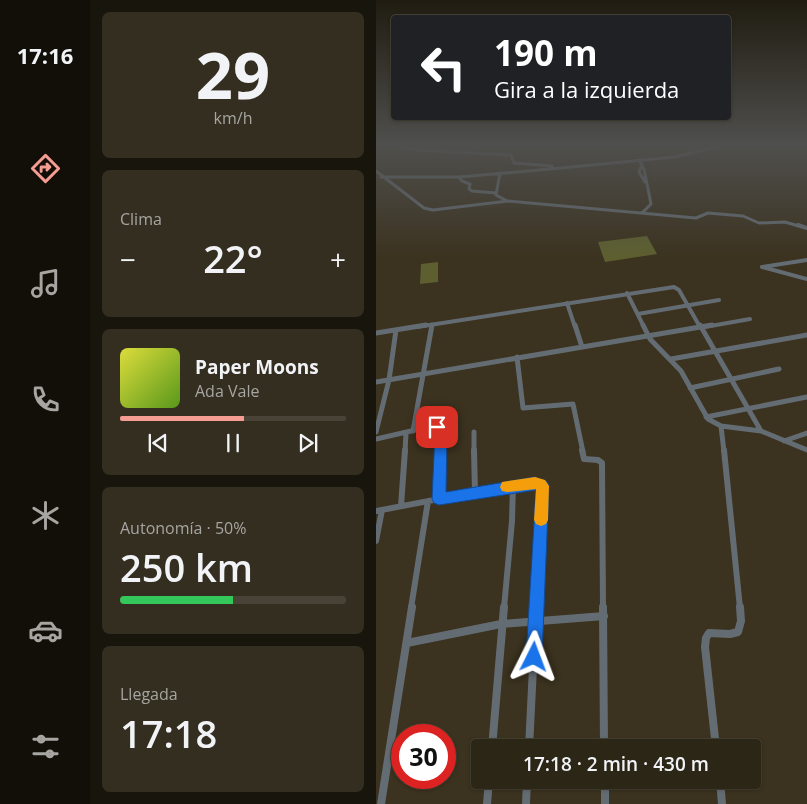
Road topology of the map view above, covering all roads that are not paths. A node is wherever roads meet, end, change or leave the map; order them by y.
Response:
1 (390, 184) edge
2 (469, 184) edge
3 (498, 184) edge
4 (645, 184) edge
5 (496, 193) junction
6 (508, 202) junction
7 (642, 213) junction
8 (807, 228) edge
9 (807, 260) edge
10 (807, 279) edge
11 (627, 293) junction
12 (718, 300) dead end
13 (567, 303) junction
14 (688, 306) junction
15 (638, 314) junction
16 (750, 318) dead end
17 (432, 324) junction
18 (701, 328) junction
19 (396, 330) junction
20 (376, 333) edge
21 (807, 334) edge
22 (649, 336) junction
23 (582, 347) junction
24 (714, 351) junction
25 (517, 358) junction
26 (671, 359) junction
27 (779, 369) dead end
28 (422, 374) junction
29 (730, 379) junction
30 (389, 380) junction
31 (376, 382) edge
32 (690, 388) junction
33 (807, 398) edge
34 (747, 409) junction
35 (706, 417) junction
36 (721, 426) junction
37 (761, 431) junction
38 (376, 432) edge
39 (410, 432) junction
40 (474, 432) dead end
41 (807, 433) edge
42 (376, 439) edge
43 (783, 442) junction
44 (807, 450) edge
45 (512, 486) junction
46 (474, 493) junction
47 (439, 499) junction
48 (428, 501) junction
49 (400, 506) junction
50 (379, 510) edge
51 (376, 541) edge
52 (604, 616) junction
53 (536, 621) junction
54 (501, 624) junction
55 (407, 643) junction
56 (493, 739) edge
57 (529, 739) edge
58 (604, 739) edge
59 (715, 739) edge
60 (489, 789) edge
61 (527, 789) edge
62 (605, 789) edge
63 (721, 789) edge
64 (381, 804) edge
65 (488, 804) edge
66 (526, 804) edge
67 (605, 804) edge
68 (722, 804) edge

1 - 6 street
2 - 5 street
3 - 5 street
4 - 7 street
5 - 6 street
6 - 7 street
7 - 8 street
9 - 10 street
11 - 13 street
11 - 14 street
11 - 15 street
12 - 14 street
13 - 17 street
13 - 23 street
14 - 15 street
14 - 18 street
15 - 22 street
16 - 18 street
17 - 19 street
17 - 28 street
18 - 22 street
18 - 24 street
19 - 20 street
19 - 30 street
21 - 24 street
22 - 23 street
22 - 26 street
23 - 25 street
24 - 26 street
24 - 29 street
25 - 28 street
25 - 52 street
26 - 32 street
27 - 29 street
28 - 30 street
28 - 39 street
29 - 32 street
29 - 34 street
30 - 31 street
30 - 38 street
32 - 35 street
33 - 34 street
34 - 35 street
34 - 37 street
35 - 36 street
36 - 37 street
36 - 59 street
37 - 43 street
39 - 42 street
39 - 47 street
39 - 49 street
40 - 46 street
41 - 43 street
43 - 44 street
45 - 46 street
45 - 53 street
45 - 54 street
46 - 47 street
47 - 48 street
48 - 49 street
48 - 55 street
49 - 50 street
50 - 51 street
52 - 53 street
52 - 58 street
53 - 54 street
53 - 57 street
54 - 55 street
54 - 56 street
55 - 64 street
60 - 65 street
61 - 66 street
62 - 67 street
63 - 68 street

